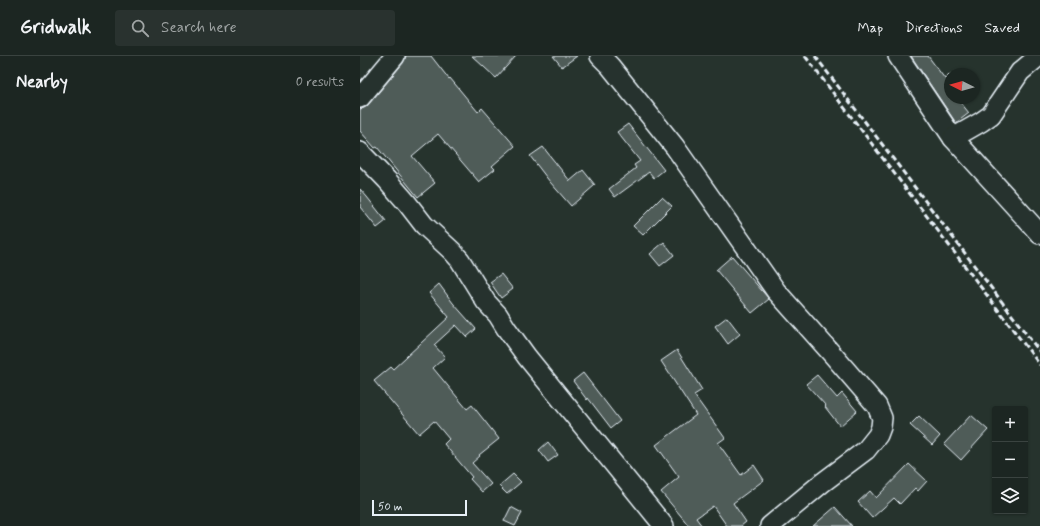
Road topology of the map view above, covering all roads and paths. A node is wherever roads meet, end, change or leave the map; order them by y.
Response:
1 (395, 56) edge
2 (600, 56) edge
3 (898, 56) edge
4 (1039, 56) edge
5 (360, 98) edge
6 (953, 138) junction
7 (360, 152) edge
8 (1040, 234) edge
9 (664, 526) edge
10 (770, 526) edge

1 - 5 street
2 - 10 street
3 - 6 street
4 - 6 street
6 - 8 street
7 - 9 street

